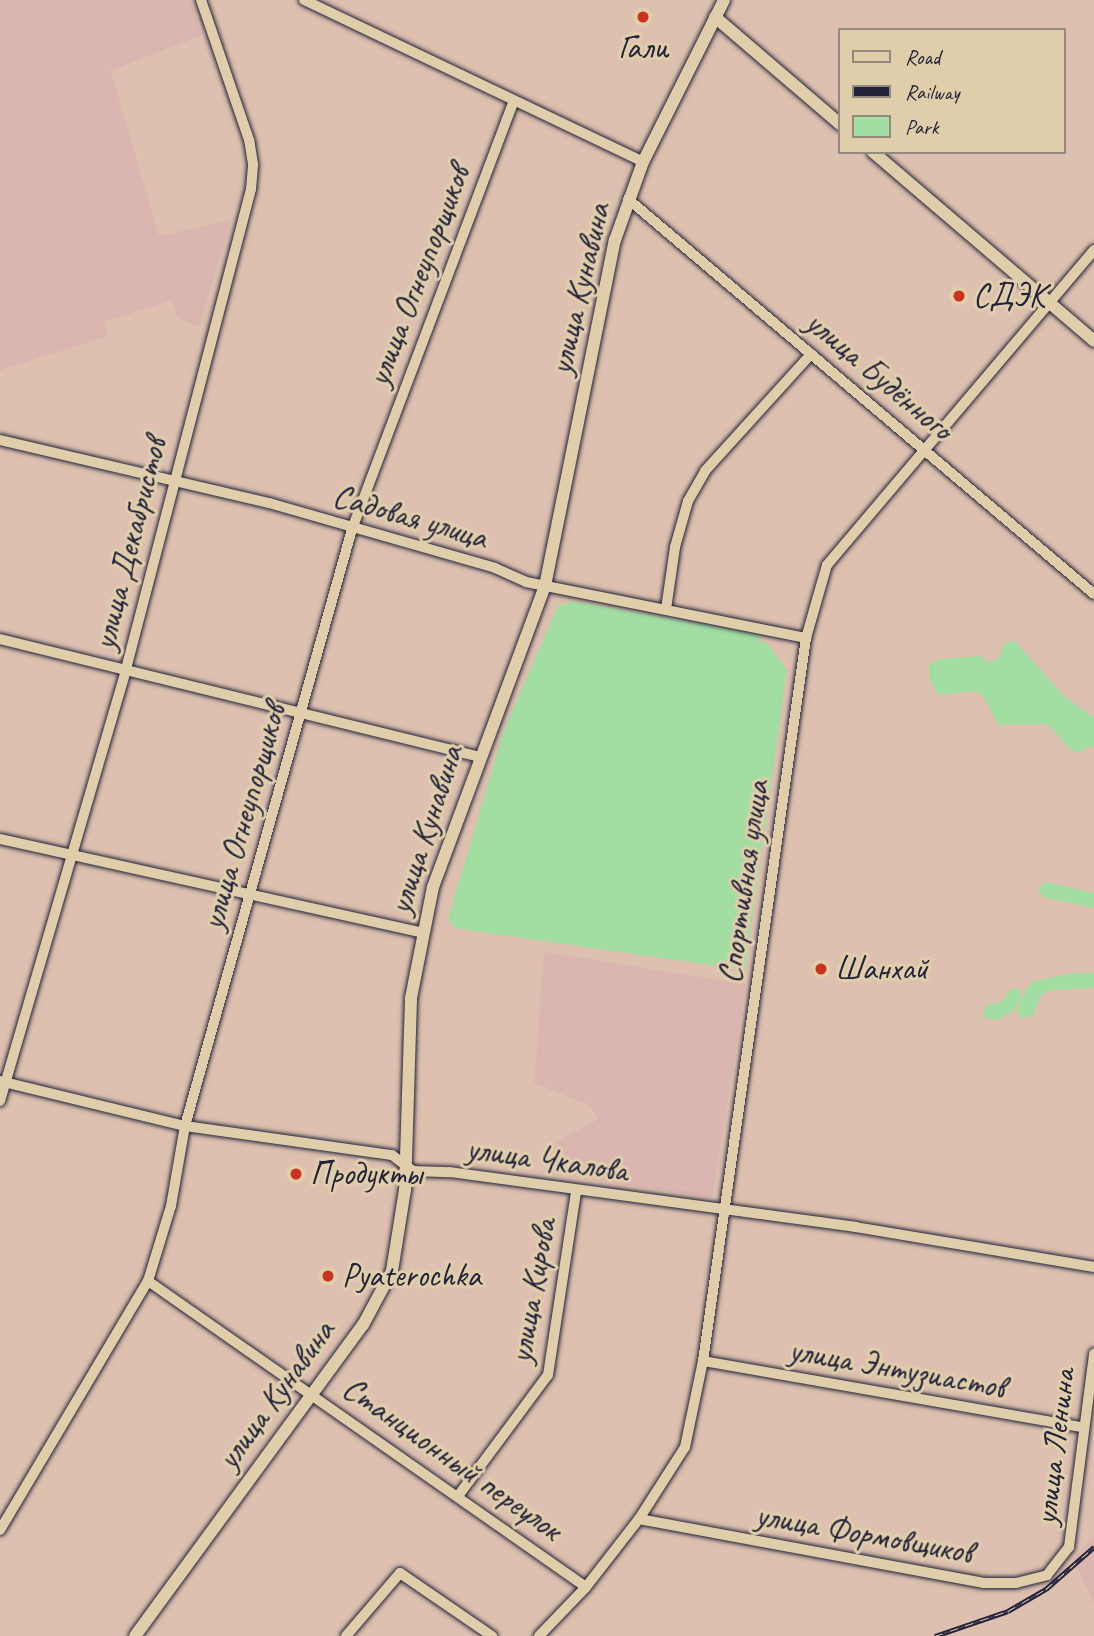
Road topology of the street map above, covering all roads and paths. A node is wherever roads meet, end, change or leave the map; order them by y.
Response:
1 (201, 0) edge
2 (304, 0) edge
3 (724, 0) edge
4 (715, 17) junction
5 (513, 102) junction
6 (838, 122) edge
7 (875, 154) edge
8 (643, 162) junction
9 (628, 200) junction
10 (1094, 250) edge
11 (1050, 303) junction
12 (1094, 341) edge
13 (811, 354) junction
14 (0, 440) edge
15 (924, 448) junction
16 (172, 480) junction
17 (352, 529) junction
18 (545, 586) junction
19 (1094, 594) edge
20 (666, 609) junction
21 (806, 638) junction
22 (0, 639) edge
23 (125, 669) junction
24 (302, 713) junction
25 (479, 757) junction
26 (0, 839) edge
27 (72, 858) junction
28 (247, 897) junction
29 (421, 932) junction
30 (3, 1082) edge
31 (0, 1101) edge
32 (185, 1126) junction
33 (404, 1166) junction
34 (576, 1192) junction
35 (723, 1213) junction
36 (1094, 1267) edge
37 (148, 1281) junction
38 (1094, 1354) edge
39 (703, 1362) junction
40 (313, 1393) junction
41 (1082, 1427) junction
42 (458, 1496) junction
43 (639, 1518) junction
44 (0, 1530) edge
45 (1069, 1548) joint
46 (586, 1587) junction
47 (135, 1636) edge
48 (346, 1636) edge
49 (492, 1636) edge
50 (539, 1636) edge

1 - 16 street, улица Декабристов
2 - 5 street
3 - 4 main road, улица Кунавина
4 - 6 main road
4 - 8 main road, улица Кунавина
5 - 8 street
5 - 17 street, улица Огнеупорщиков
7 - 11 main road
8 - 9 main road, улица Кунавина
9 - 13 street, улица Будённого
9 - 18 main road, улица Кунавина
10 - 11 street, Спортивная улица
11 - 12 main road
11 - 15 street, Спортивная улица
13 - 15 street, улица Будённого
13 - 20 street
14 - 16 street, Садовая улица
15 - 19 street, улица Будённого
15 - 21 street, Спортивная улица
16 - 17 street, Садовая улица
16 - 23 street, улица Декабристов
17 - 18 street, Садовая улица
17 - 24 street, улица Огнеупорщиков
18 - 20 street, Садовая улица
18 - 25 main road, улица Кунавина
20 - 21 street, Садовая улица
21 - 35 street, Спортивная улица
22 - 23 street
23 - 24 street
23 - 27 street, улица Декабристов
24 - 25 street
24 - 28 street, улица Огнеупорщиков
25 - 29 main road, улица Кунавина
26 - 27 street
27 - 28 street
27 - 30 street, улица Декабристов
28 - 29 street
28 - 32 street, улица Огнеупорщиков
29 - 33 main road, улица Кунавина
30 - 31 street, улица Декабристов
30 - 32 street, улица Чкалова
32 - 33 street, улица Чкалова
32 - 37 street, улица Огнеупорщиков
33 - 34 street, улица Чкалова
33 - 40 main road, улица Кунавина
34 - 35 street, улица Чкалова
34 - 42 street, улица Кирова
35 - 36 street, улица Чкалова
35 - 39 street, Спортивная улица
37 - 40 street, Станционный переулок
37 - 44 street, улица Огнеупорщиков
38 - 41 street, улица Ленина
39 - 41 street, улица Энтузиастов
39 - 43 street, Спортивная улица
40 - 42 street, Станционный переулок
40 - 47 main road, улица Кунавина
41 - 45 street, улица Ленина
42 - 46 street, Станционный переулок
43 - 45 street, улица Формовщиков
43 - 46 street, Спортивная улица
46 - 50 street, Спортивная улица
48 - 49 street

